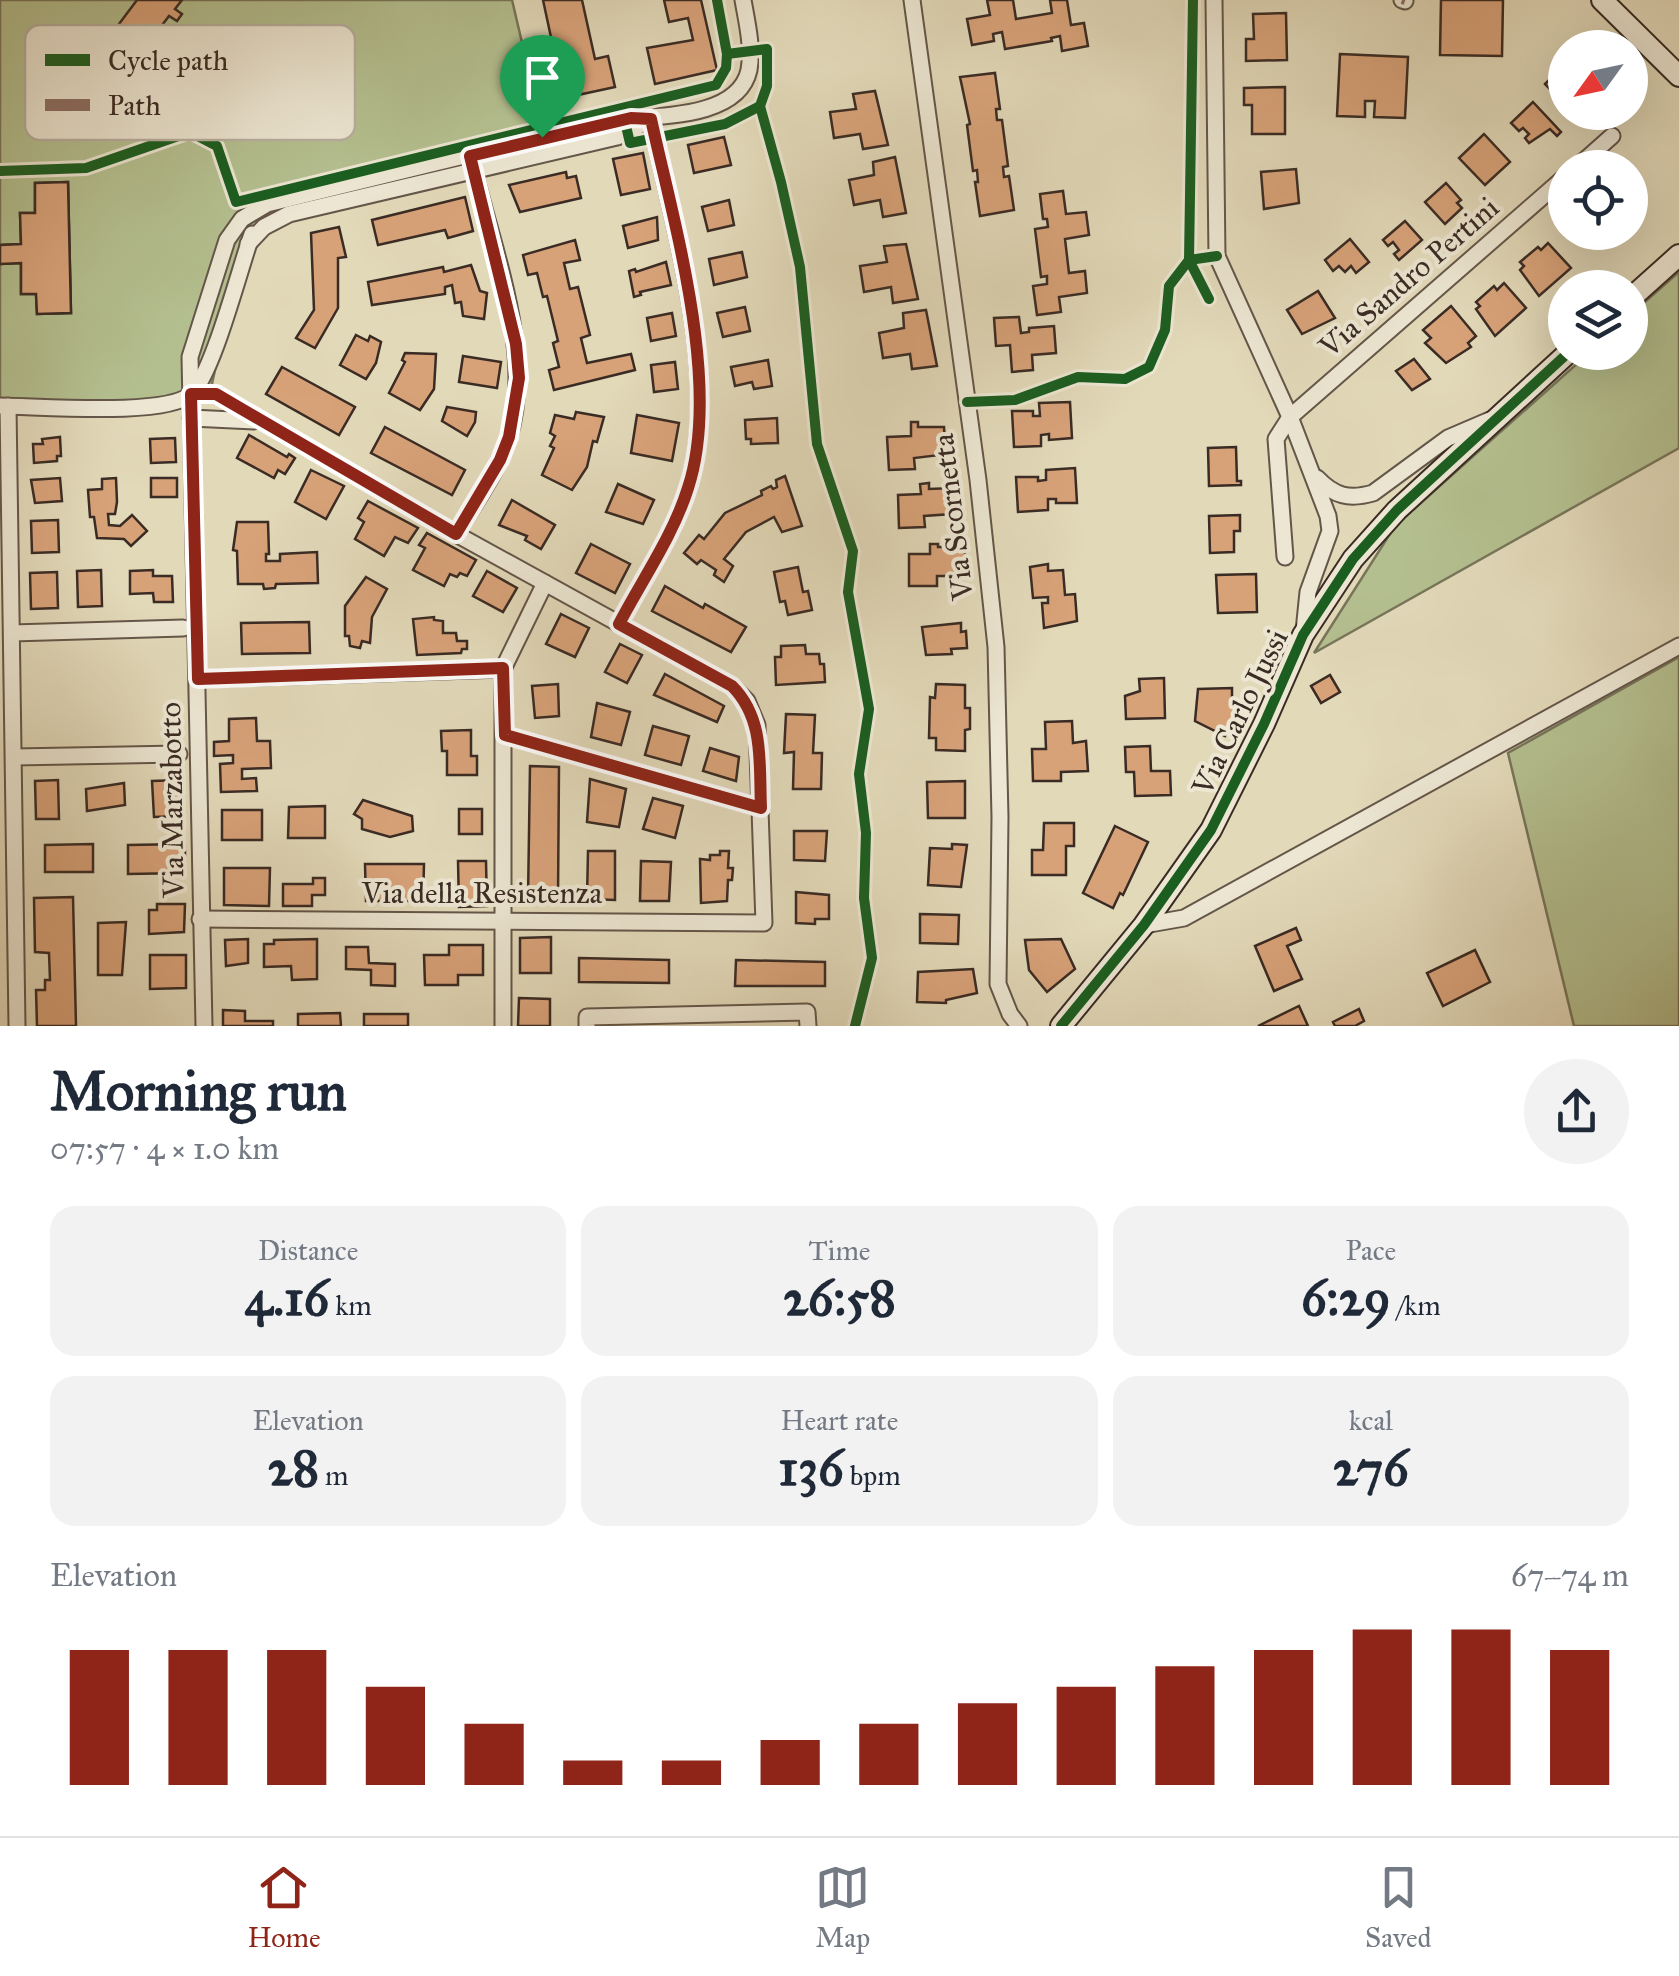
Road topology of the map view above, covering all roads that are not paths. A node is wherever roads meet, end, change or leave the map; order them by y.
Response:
1 (743, 0) edge
2 (912, 0) edge
3 (1214, 0) edge
4 (1602, 0) edge
5 (1652, 53) junction
6 (1679, 67) edge
7 (1679, 76) edge
8 (651, 119) junction
9 (1612, 136) dead end
10 (1596, 150) edge
11 (472, 163) junction
12 (1548, 192) edge
13 (267, 204) junction
14 (248, 244) junction
15 (1679, 255) edge
16 (1648, 283) edge
17 (1549, 370) edge
18 (191, 394) junction
19 (4, 406) edge
20 (191, 418) junction
21 (1290, 418) junction
22 (1494, 418) junction
23 (258, 421) junction
24 (1313, 474) junction
25 (456, 534) junction
26 (1284, 557) dead end
27 (544, 583) junction
28 (619, 624) junction
29 (183, 628) dead end
30 (12, 633) junction
31 (1303, 635) junction
32 (1679, 646) edge
33 (503, 668) junction
34 (198, 679) junction
35 (6, 690) edge
36 (505, 735) junction
37 (179, 754) dead end
38 (14, 757) junction
39 (761, 808) junction
40 (200, 918) junction
41 (504, 920) junction
42 (1144, 925) junction
43 (18, 1026) edge
44 (204, 1026) edge
45 (503, 1026) edge
46 (587, 1026) edge
47 (808, 1026) edge
48 (1019, 1026) edge
49 (1061, 1026) edge

1 - 8 street
2 - 48 street, Via Scornetta
3 - 21 street
4 - 5 street
5 - 6 street
5 - 7 street
8 - 11 street
8 - 28 street
9 - 10 street
11 - 13 street
11 - 14 street
11 - 25 street
12 - 21 street, Via Sandro Pertini
13 - 14 street
13 - 18 street, Via Marzabotto
14 - 18 street
15 - 16 street
17 - 22 street, Via Carlo Jussi
18 - 19 street
18 - 20 street, Via Marzabotto
18 - 23 street
19 - 30 street
20 - 23 street
20 - 34 street, Via Marzabotto
21 - 24 street
21 - 26 street
22 - 24 street
22 - 31 street, Via Carlo Jussi
23 - 25 street
24 - 31 street
25 - 27 street
27 - 28 street
27 - 33 street
28 - 39 street
29 - 30 street
30 - 35 street
31 - 42 street, Via Carlo Jussi
32 - 42 street
33 - 34 street
33 - 36 street
34 - 40 street, Via Marzabotto
35 - 38 street
36 - 39 street
36 - 41 street
37 - 38 street
38 - 43 street
39 - 41 street, Via della Resistenza
40 - 41 street, Via della Resistenza
40 - 44 street, Via Marzabotto
41 - 45 street
42 - 49 street, Via Carlo Jussi
46 - 47 street

